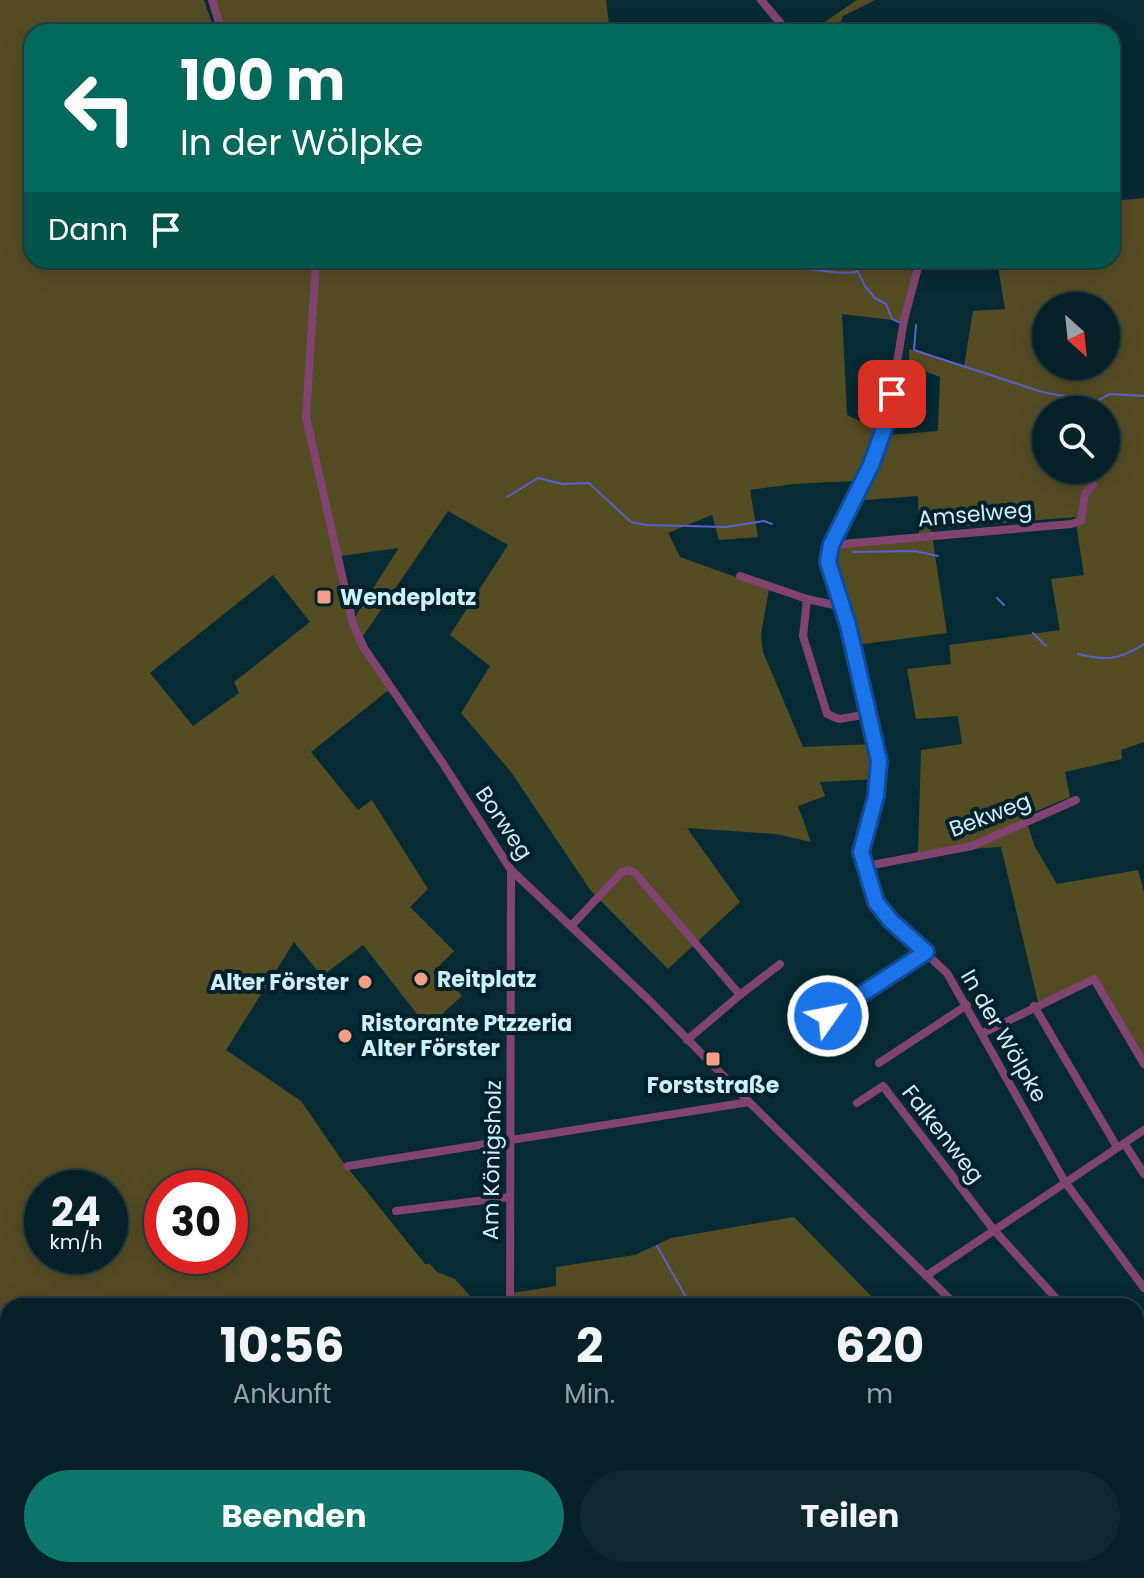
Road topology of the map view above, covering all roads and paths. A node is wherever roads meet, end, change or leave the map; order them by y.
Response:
1 (212, 0) edge
2 (761, 0) edge
3 (220, 24) edge
4 (781, 24) edge
5 (315, 268) edge
6 (918, 268) edge
7 (1093, 485) dead end
8 (831, 545) junction
9 (740, 576) dead end
10 (807, 599) junction
11 (843, 607) junction
12 (869, 714) junction
13 (1076, 800) dead end
14 (867, 866) junction
15 (511, 870) junction
16 (571, 926) junction
17 (926, 952) junction
18 (780, 964) dead end
19 (740, 995) junction
20 (967, 1005) junction
21 (1034, 1006) junction
22 (983, 1033) junction
23 (687, 1040) junction
24 (840, 1043) dead end
25 (879, 1063) dead end
26 (1144, 1064) edge
27 (749, 1102) junction
28 (857, 1103) dead end
29 (1144, 1130) edge
30 (511, 1140) junction
31 (1120, 1145) junction
32 (348, 1166) dead end
33 (1144, 1174) edge
34 (1065, 1182) junction
35 (510, 1197) junction
36 (396, 1211) dead end
37 (993, 1229) junction
38 (926, 1276) junction
39 (1144, 1288) edge
40 (510, 1298) edge
41 (949, 1298) edge
42 (1056, 1298) edge

1 - 3 street
2 - 4 street
5 - 15 street, Borweg
6 - 8 street
7 - 8 street, Amselweg
8 - 11 street, In der Wölpke
9 - 10 street
10 - 11 street
10 - 12 street
11 - 12 street, In der Wölpke
12 - 14 street, In der Wölpke
13 - 14 street, Bekweg
14 - 17 street, In der Wölpke
15 - 16 street, Borweg
15 - 30 street, Am Königsholz
16 - 19 street
16 - 23 street, Borweg
17 - 20 street, In der Wölpke
17 - 24 street
18 - 19 street
19 - 23 street
20 - 22 street, In der Wölpke
20 - 25 street
21 - 22 street
21 - 26 street
21 - 31 street
22 - 34 street, In der Wölpke
23 - 27 street, Borweg
27 - 30 street
27 - 38 street, Borweg
28 - 37 street, Falkenweg
29 - 31 street
30 - 32 street
30 - 35 street, Am Königsholz
31 - 33 street
31 - 34 street
34 - 37 street
34 - 39 street, In der Wölpke
35 - 36 street
35 - 40 street, Am Königsholz
37 - 38 street
37 - 42 street
38 - 41 street, Borweg

